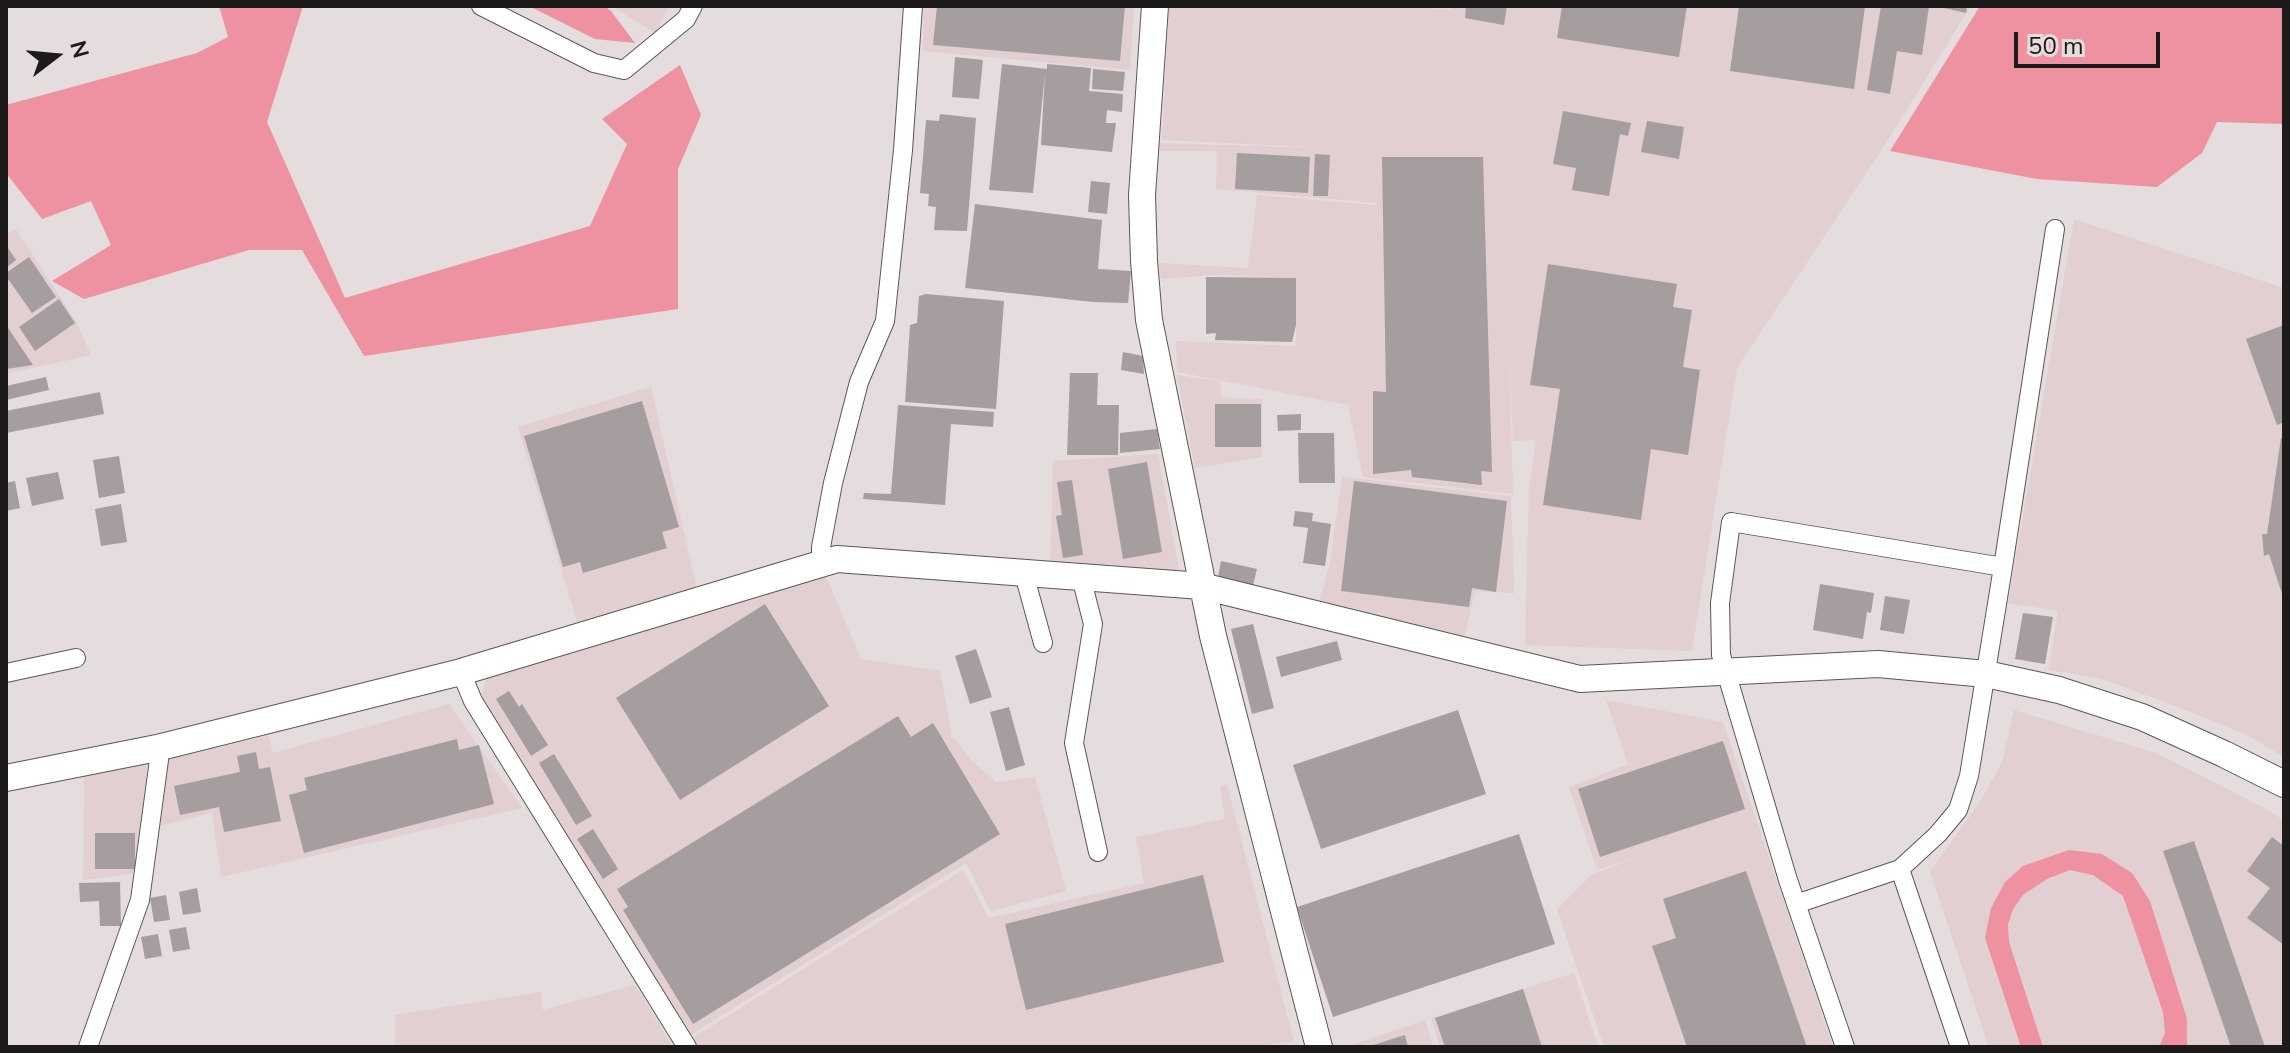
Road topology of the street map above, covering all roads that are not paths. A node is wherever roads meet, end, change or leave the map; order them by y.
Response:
1 (481, 6) edge
2 (693, 6) edge
3 (913, 6) edge
4 (1155, 6) edge
5 (2055, 229) dead end
6 (821, 563) junction
7 (2003, 567) junction
8 (1024, 574) junction
9 (1081, 577) junction
10 (1202, 586) junction
11 (1043, 643) dead end
12 (76, 658) dead end
13 (1726, 671) junction
14 (461, 672) junction
15 (6, 673) edge
16 (1986, 674) junction
17 (157, 748) junction
18 (6, 778) edge
19 (2284, 784) edge
20 (1098, 852) dead end
21 (1900, 869) junction
22 (1796, 904) junction
23 (88, 1047) edge
24 (687, 1047) edge
25 (1319, 1047) edge
26 (1845, 1047) edge
27 (1960, 1047) edge

1 - 2 street
3 - 6 street
4 - 10 street
5 - 7 street
6 - 8 street
6 - 14 street
7 - 13 street
7 - 16 street
8 - 9 street
8 - 11 street
9 - 10 street
9 - 20 street
10 - 13 street
10 - 25 street
12 - 15 street
13 - 16 street
13 - 22 street
14 - 17 street
14 - 24 street
16 - 19 street
16 - 21 street
17 - 18 street
17 - 23 street
21 - 22 street
21 - 27 street
22 - 26 street

